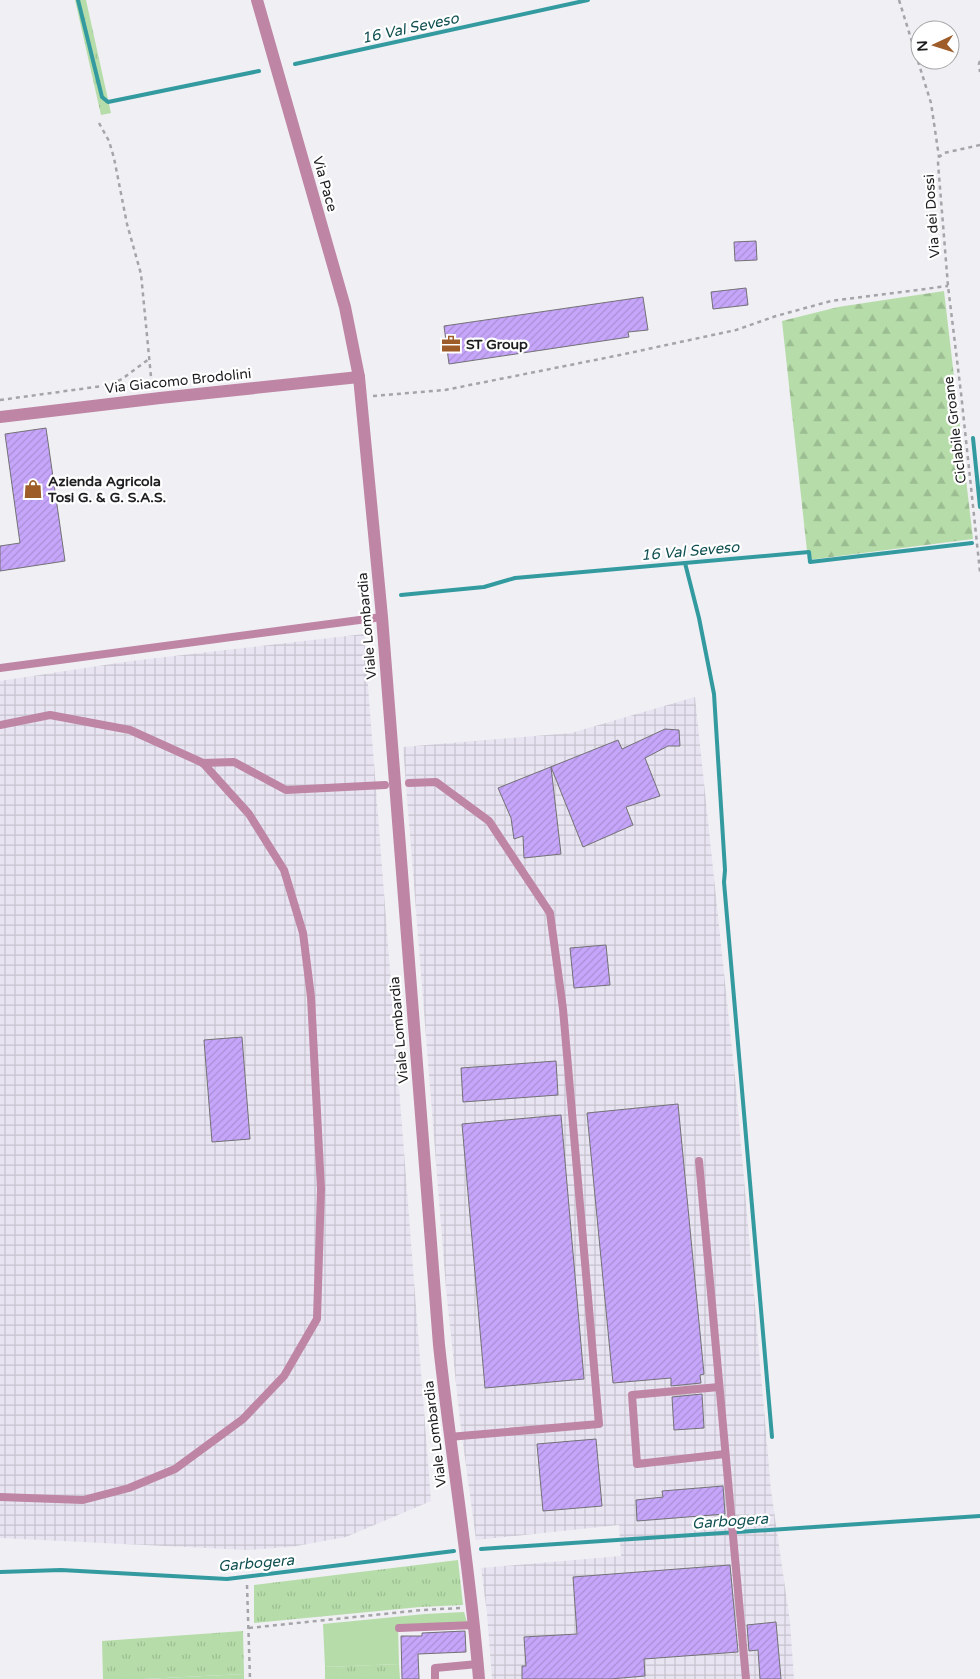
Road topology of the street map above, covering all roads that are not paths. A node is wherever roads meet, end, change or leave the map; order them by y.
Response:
1 (257, 0) edge
2 (360, 377) junction
3 (0, 417) edge
4 (382, 617) junction
5 (0, 668) edge
6 (0, 724) edge
7 (203, 763) junction
8 (409, 783) dead end
9 (385, 785) dead end
10 (699, 1161) dead end
11 (719, 1387) junction
12 (449, 1437) junction
13 (725, 1454) junction
14 (0, 1498) edge
15 (475, 1625) junction
16 (399, 1628) dead end
17 (478, 1664) junction
18 (435, 1679) edge
19 (479, 1679) edge
20 (746, 1679) edge

1 - 2 street, Via Pace
2 - 3 street, Via Giacomo Brodolini
2 - 4 street, Viale Lombardia
4 - 5 lane
4 - 12 street, Viale Lombardia
6 - 7 lane
7 - 9 lane
7 - 14 lane
8 - 12 lane
10 - 11 lane
11 - 13 lane
11 - 13 lane
12 - 15 street, Viale Lombardia
13 - 20 lane
15 - 16 lane
15 - 17 street, Viale Lombardia
17 - 18 lane
17 - 19 street, Viale Lombardia

